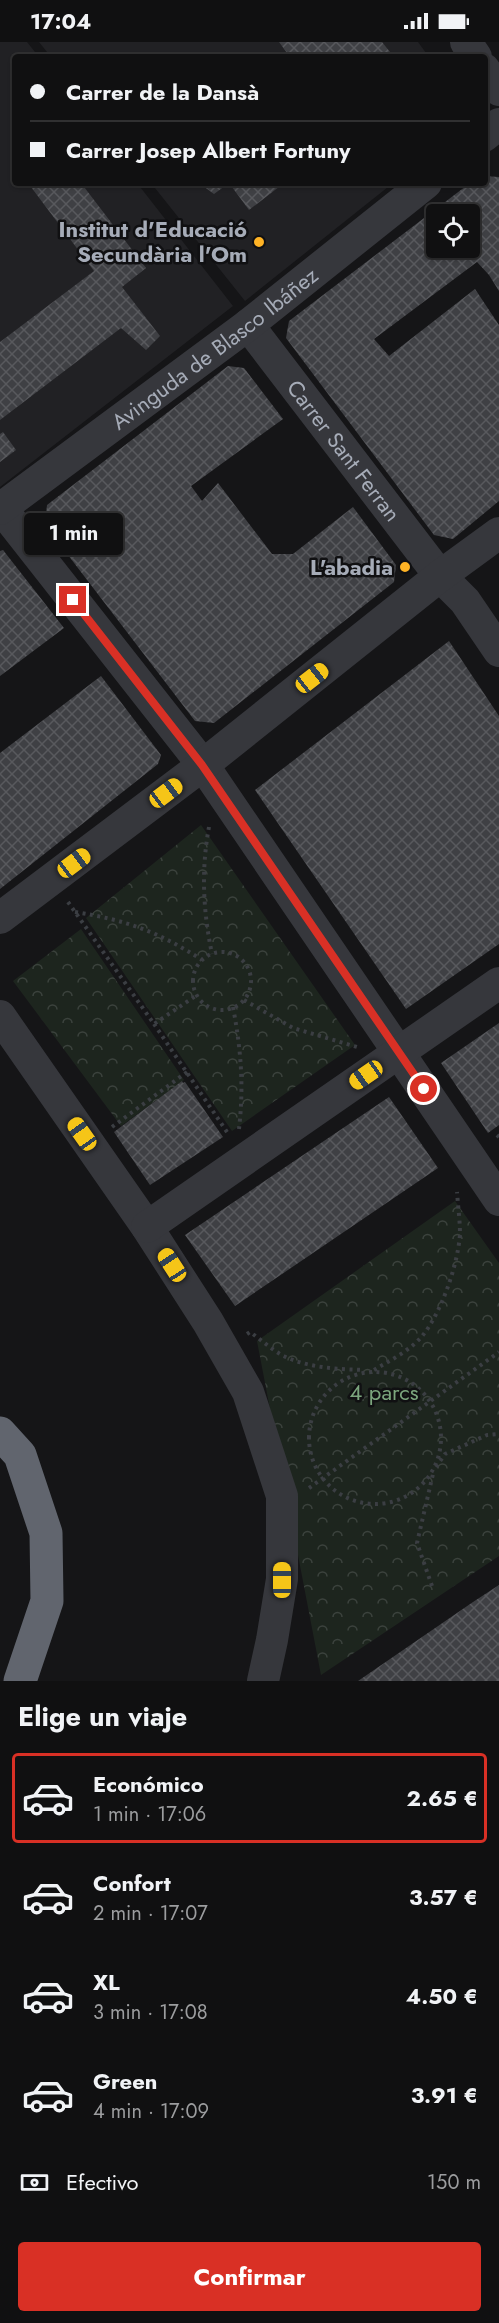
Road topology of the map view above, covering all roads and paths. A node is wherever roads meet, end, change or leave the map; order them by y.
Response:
1 (488, 75) edge
2 (499, 90) edge
3 (422, 186) edge
4 (248, 325) junction
5 (1, 508) edge
6 (499, 532) edge
7 (440, 576) junction
8 (499, 651) edge
9 (202, 765) junction
10 (210, 823) dead end
11 (66, 900) dead end
12 (75, 912) junction
13 (0, 918) edge
14 (212, 954) junction
15 (202, 960) junction
16 (499, 983) edge
17 (197, 995) junction
18 (244, 1000) junction
19 (233, 1007) junction
20 (0, 1016) edge
21 (154, 1024) junction
22 (361, 1048) dead end
23 (398, 1053) junction
24 (187, 1072) junction
25 (110, 1129) dead end
26 (238, 1135) dead end
27 (232, 1140) dead end
28 (457, 1192) dead end
29 (499, 1200) edge
30 (147, 1227) junction
31 (244, 1335) dead end
32 (499, 1352) edge
33 (374, 1371) junction
34 (431, 1402) junction
35 (0, 1433) edge
36 (499, 1434) edge
37 (433, 1471) junction
38 (322, 1479) junction
39 (306, 1489) dead end
40 (432, 1586) dead end
41 (20, 1681) edge
42 (263, 1681) edge

1 - 2 street
3 - 4 street, Avinguda de Blasco Ibáñez
4 - 5 street, Avinguda de Blasco Ibáñez
4 - 7 street, Carrer Sant Ferran
5 - 9 street
6 - 7 street
7 - 8 street, Carrer Sant Ferran
7 - 9 street
9 - 13 street
9 - 23 street
10 - 14 path
11 - 12 path
12 - 15 path
12 - 21 path
14 - 15 path
14 - 18 path
15 - 17 path
16 - 23 street
17 - 19 path
17 - 21 path
18 - 19 path
18 - 22 path
19 - 26 path
20 - 30 street
21 - 24 path
23 - 29 street
23 - 30 street
24 - 25 path
24 - 27 path
28 - 33 path
30 - 42 street
31 - 33 path
32 - 34 path
33 - 34 path
33 - 38 path
34 - 37 path
34 - 38 path
35 - 41 highway
36 - 37 path
37 - 38 path
37 - 40 path
38 - 39 path

